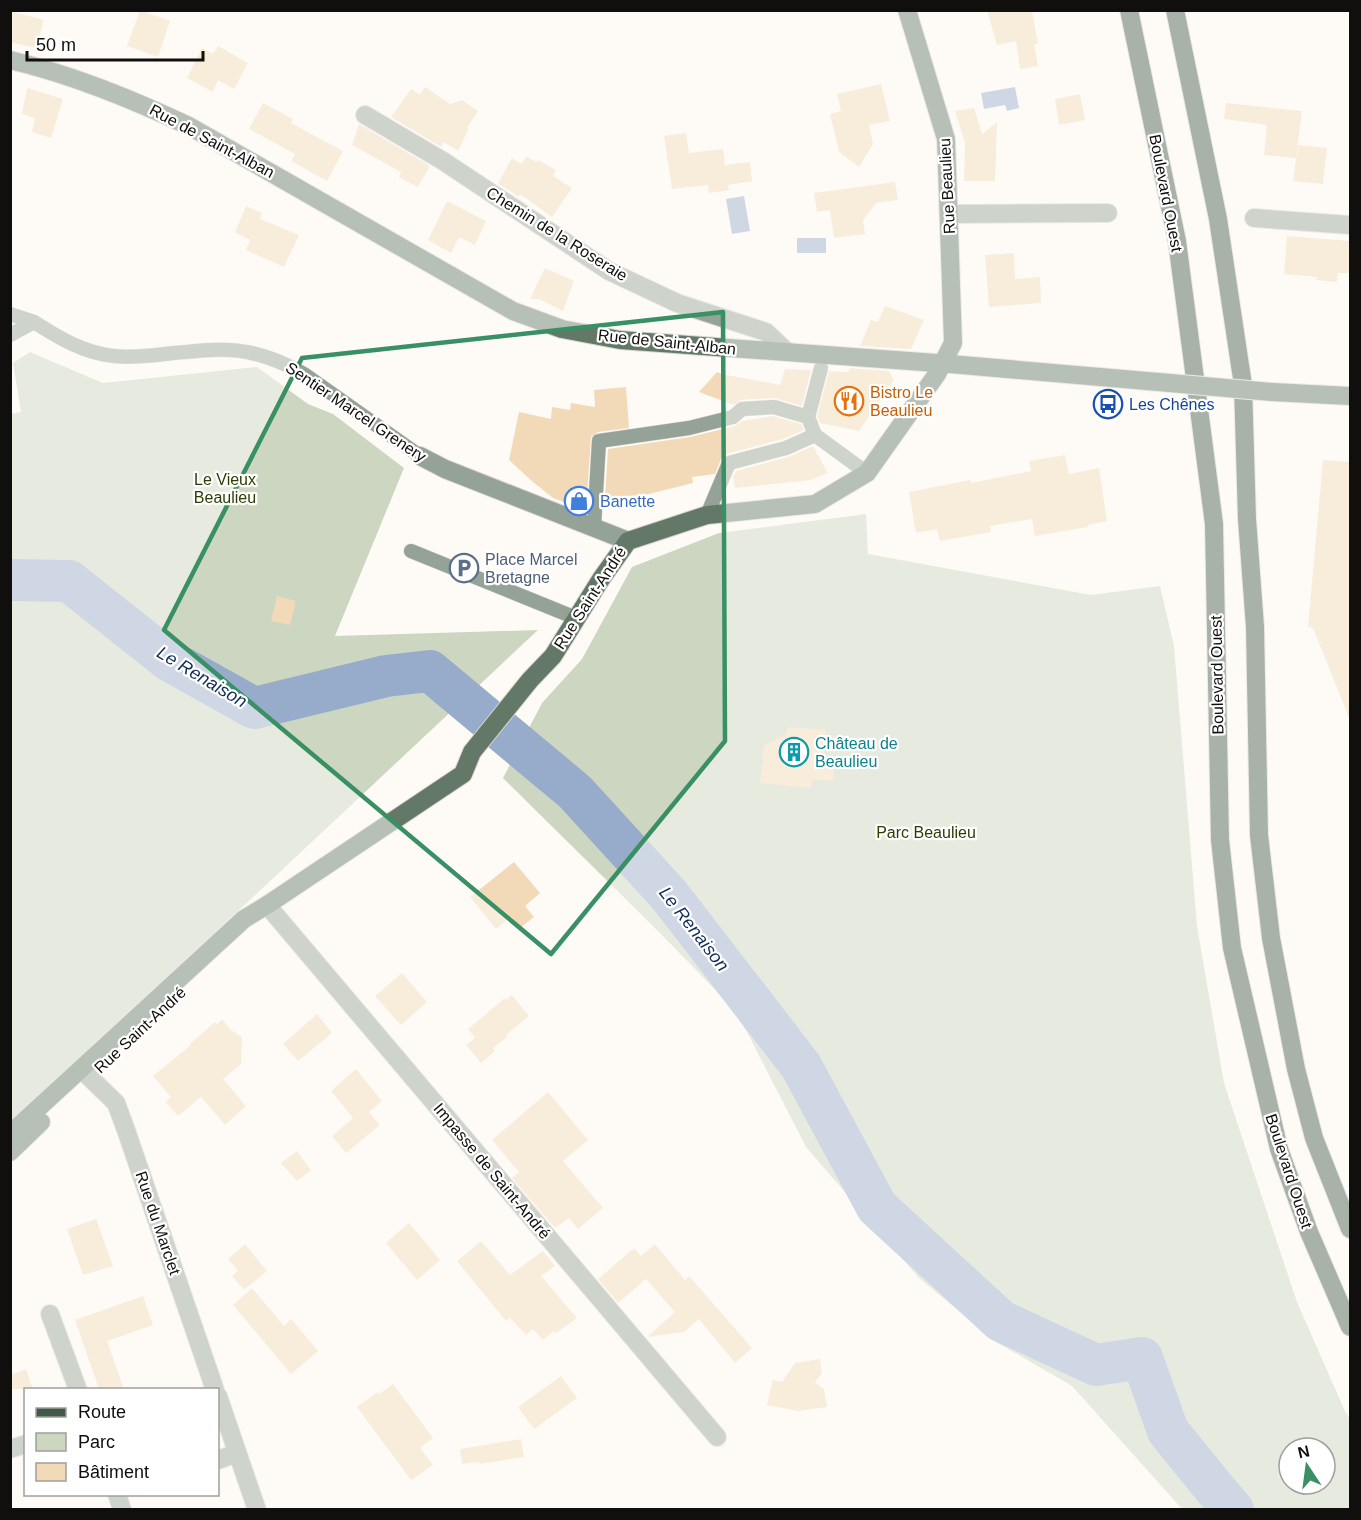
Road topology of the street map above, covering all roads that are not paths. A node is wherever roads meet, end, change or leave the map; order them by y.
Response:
1 (907, 10) edge
2 (1129, 10) edge
3 (1175, 10) edge
4 (10, 60) edge
5 (365, 116) dead end
6 (1108, 213) dead end
7 (949, 214) junction
8 (1254, 218) dead end
9 (1350, 225) edge
10 (10, 314) edge
11 (34, 322) junction
12 (10, 335) edge
13 (787, 352) junction
14 (941, 364) junction
15 (821, 368) dead end
16 (1350, 396) edge
17 (808, 417) junction
18 (815, 435) junction
19 (420, 456) joint
20 (867, 473) junction
21 (707, 515) junction
22 (594, 527) junction
23 (628, 541) junction
24 (411, 551) dead end
25 (576, 618) junction
26 (267, 905) junction
27 (85, 1074) junction
28 (10, 1134) edge
29 (10, 1152) edge
30 (1350, 1229) edge
31 (50, 1314) dead end
32 (1350, 1327) edge
33 (78, 1388) edge
34 (215, 1388) edge
35 (219, 1399) edge
36 (717, 1437) dead end
37 (237, 1453) junction
38 (219, 1460) edge
39 (257, 1509) edge

1 - 7 street, Rue Beaulieu
2 - 32 main road, Boulevard Ouest
3 - 30 main road, Boulevard Ouest
4 - 13 street, Rue de Saint-Alban
5 - 13 street, Chemin de la Roseraie
6 - 7 street
7 - 14 street, Rue Beaulieu
8 - 9 street
10 - 11 lane, Sentier Marcel Grenery
11 - 12 lane
11 - 19 lane, Sentier Marcel Grenery
13 - 14 street, Rue de Saint-Alban
14 - 16 street, Rue de Saint-Alban, bridge
14 - 20 street, Rue Saint-André
15 - 17 lane
17 - 18 lane
17 - 22 lane
18 - 20 lane
18 - 21 lane
19 - 22 street, Sentier Marcel Grenery
20 - 21 street, Rue Saint-André
21 - 23 street, Rue Saint-André
22 - 23 street, Sentier Marcel Grenery
23 - 25 street, Rue Saint-André
24 - 25 lane
25 - 26 street, Rue Saint-André
26 - 27 street, Rue Saint-André
26 - 36 street, Impasse de Saint-André
27 - 28 street, Rue Saint-André
27 - 29 street, Rue Saint-André
27 - 34 street, Rue du Marclet
31 - 33 street
35 - 37 street
37 - 38 street
37 - 39 street

